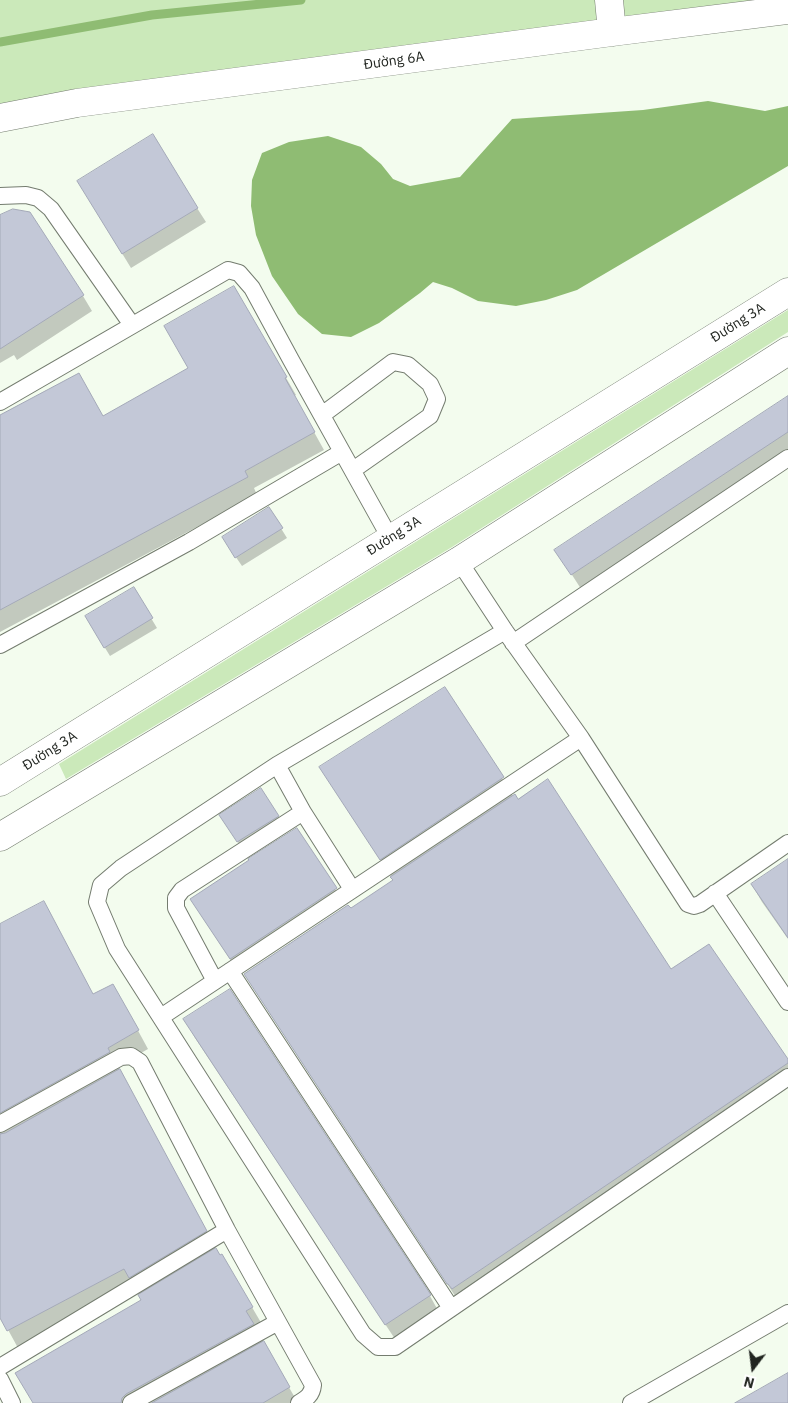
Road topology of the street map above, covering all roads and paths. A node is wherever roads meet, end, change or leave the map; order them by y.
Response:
1 (609, 2) edge
2 (788, 10) edge
3 (612, 32) junction
4 (0, 118) edge
5 (0, 196) edge
6 (788, 292) edge
7 (132, 325) junction
8 (788, 351) edge
9 (0, 402) edge
10 (322, 416) junction
11 (342, 452) junction
12 (788, 458) edge
13 (353, 470) junction
14 (390, 538) junction
15 (459, 561) junction
16 (509, 637) junction
17 (0, 645) edge
18 (581, 738) junction
19 (277, 765) junction
20 (0, 782) edge
21 (303, 812) junction
22 (0, 837) edge
23 (788, 843) edge
24 (352, 889) junction
25 (715, 893) junction
26 (230, 971) junction
27 (215, 980) junction
28 (788, 1000) edge
29 (161, 1017) junction
30 (788, 1077) edge
31 (0, 1124) edge
32 (227, 1230) junction
33 (451, 1308) junction
34 (788, 1313) edge
35 (278, 1322) junction
36 (0, 1367) edge
37 (0, 1380) edge
38 (12, 1403) edge
39 (131, 1403) edge
40 (299, 1403) edge
41 (631, 1403) edge

1 - 3 street
2 - 3 street, Đường 6A
3 - 4 street, Đường 6A
5 - 7 lane
6 - 14 street, Đường 3A
7 - 9 lane
7 - 10 lane
8 - 15 street
10 - 11 lane
10 - 13 lane
11 - 13 lane
11 - 17 lane
12 - 16 lane
13 - 14 lane
14 - 20 street, Đường 3A
15 - 16 lane
15 - 22 street
16 - 18 lane
16 - 19 lane
18 - 24 lane
18 - 25 lane
19 - 21 lane
19 - 29 lane
21 - 24 lane
21 - 27 lane
23 - 25 lane
24 - 26 lane
25 - 28 lane
26 - 27 lane
26 - 33 lane
27 - 29 lane
29 - 33 lane
30 - 33 lane
31 - 32 lane
32 - 35 lane
32 - 36 lane
34 - 41 lane
35 - 39 lane
35 - 40 lane
37 - 38 lane

